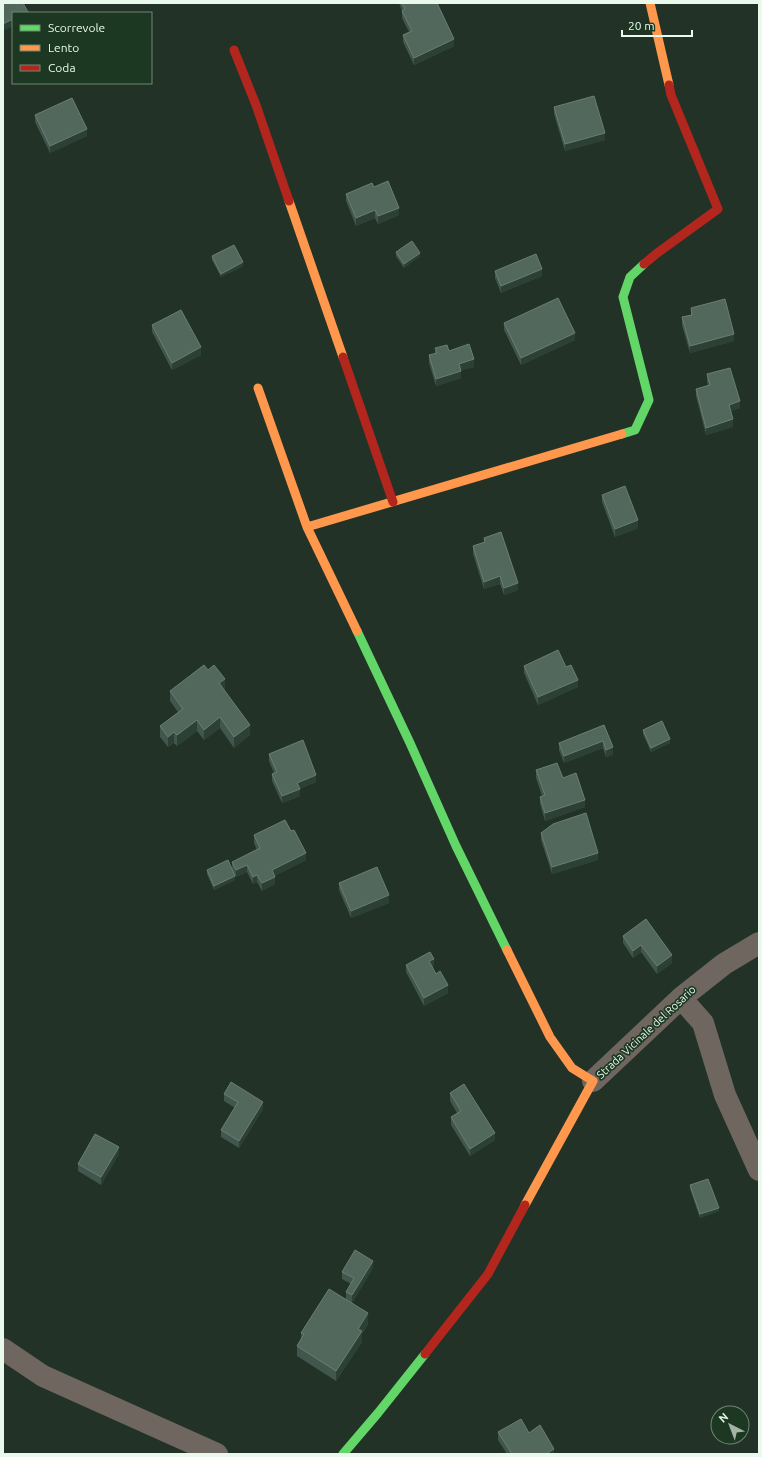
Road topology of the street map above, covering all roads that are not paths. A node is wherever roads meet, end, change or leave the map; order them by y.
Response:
1 (650, 3) edge
2 (234, 50) dead end
3 (258, 388) dead end
4 (393, 502) junction
5 (307, 527) junction
6 (759, 943) edge
7 (681, 998) junction
8 (593, 1081) junction
9 (759, 1170) edge
10 (3, 1349) edge
11 (217, 1454) edge
12 (343, 1454) edge

1 - 4 street
2 - 4 street
3 - 5 street
4 - 5 street
5 - 8 street
6 - 7 street, Strada Vicinale del Rosario
7 - 8 street, Strada Vicinale del Rosario
7 - 9 street
8 - 12 street
10 - 11 street

